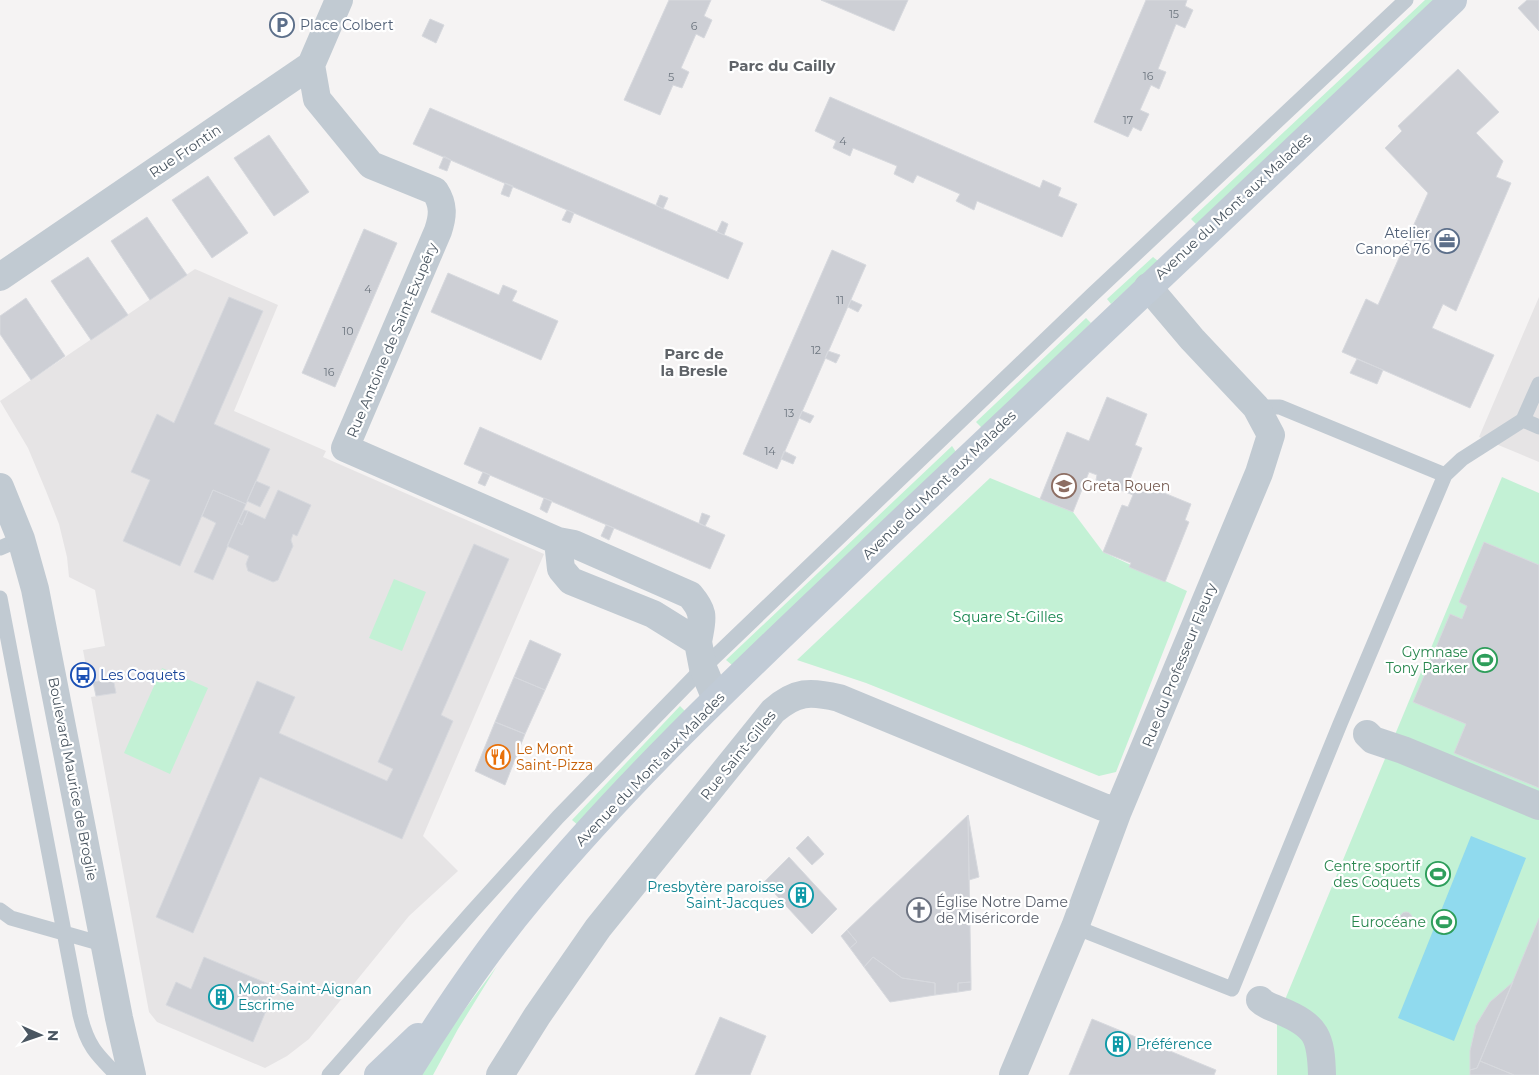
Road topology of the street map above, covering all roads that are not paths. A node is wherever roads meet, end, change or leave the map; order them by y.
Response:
1 (339, 0) edge
2 (1406, 0) edge
3 (1453, 0) edge
4 (311, 64) junction
5 (0, 277) edge
6 (1148, 286) junction
7 (1539, 384) edge
8 (1256, 407) junction
9 (1523, 420) junction
10 (1539, 427) edge
11 (1445, 475) junction
12 (0, 487) edge
13 (10, 543) edge
14 (0, 598) edge
15 (701, 655) junction
16 (716, 699) junction
17 (1367, 734) dead end
18 (1539, 806) edge
19 (1118, 812) junction
20 (0, 910) edge
21 (1075, 927) junction
22 (64, 934) junction
23 (106, 946) junction
24 (455, 998) junction
25 (1260, 1000) dead end
26 (117, 1075) edge
27 (132, 1075) edge
28 (329, 1075) edge
29 (378, 1075) edge
30 (406, 1075) edge
31 (500, 1075) edge
32 (1013, 1075) edge
33 (1322, 1075) edge

1 - 4 street
2 - 15 lane
3 - 6 street, Avenue du Mont aux Malades
4 - 5 street, Rue Frontin
4 - 15 street, Rue Antoine de Saint-Exupéry
6 - 8 street, Rue du Professeur Fleury
6 - 16 street, Avenue du Mont aux Malades
7 - 9 lane
8 - 11 lane
8 - 19 street, Rue du Professeur Fleury
9 - 10 lane
9 - 11 lane
11 - 21 lane
12 - 13 street, Boulevard Maurice de Broglie
13 - 23 street, Boulevard Maurice de Broglie
14 - 22 lane
15 - 16 street
15 - 28 lane
16 - 24 street, Avenue du Mont aux Malades
17 - 18 street
19 - 21 street, Rue du Professeur Fleury
19 - 31 street, Rue Saint-Gilles
20 - 22 lane
21 - 32 street, Rue du Professeur Fleury
22 - 23 lane
22 - 26 lane
23 - 27 street, Boulevard Maurice de Broglie
24 - 29 street, Avenue du Mont aux Malades
24 - 30 street, Avenue du Mont aux Malades
25 - 33 street

